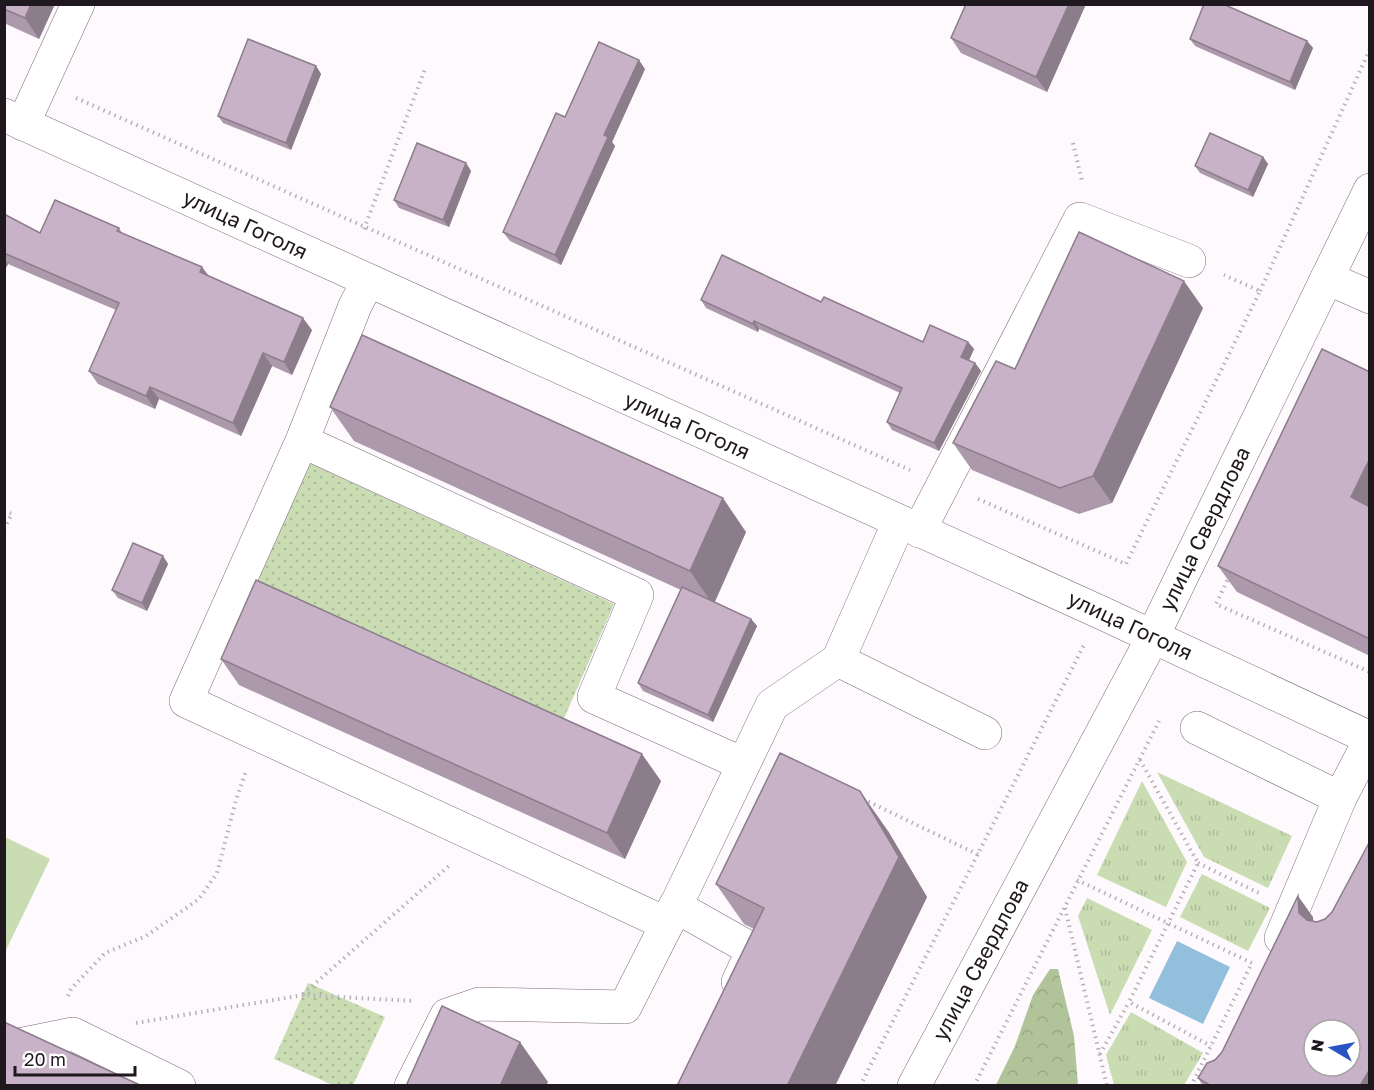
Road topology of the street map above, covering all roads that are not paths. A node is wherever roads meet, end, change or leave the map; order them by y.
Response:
1 (78, 4) edge
2 (14, 119) edge
3 (1370, 190) edge
4 (1189, 261) road end
5 (1327, 278) junction
6 (368, 281) junction
7 (1370, 297) edge
8 (302, 441) junction
9 (909, 526) junction
10 (1152, 636) junction
11 (838, 660) junction
12 (1197, 728) dead end
13 (985, 733) dead end
14 (1370, 739) edge
15 (743, 764) junction
16 (1340, 798) junction
17 (671, 915) junction
18 (1260, 960) road end
19 (723, 1013) edge
20 (4, 1048) edge
21 (179, 1086) edge
22 (411, 1086) edge
23 (914, 1086) edge

1 - 2 main road
2 - 6 main road, улица Гоголя
3 - 5 main road, улица Свердлова
4 - 9 main road
5 - 7 main road
5 - 10 main road, улица Свердлова
6 - 8 main road
6 - 9 main road, улица Гоголя
8 - 15 main road
8 - 17 main road
9 - 10 main road, улица Гоголя
9 - 11 main road
10 - 14 main road, улица Гоголя
10 - 23 main road, улица Свердлова
11 - 13 main road
11 - 15 main road
12 - 16 main road
14 - 16 main road
15 - 17 main road
16 - 18 main road
17 - 19 main road
17 - 22 main road
20 - 21 main road

